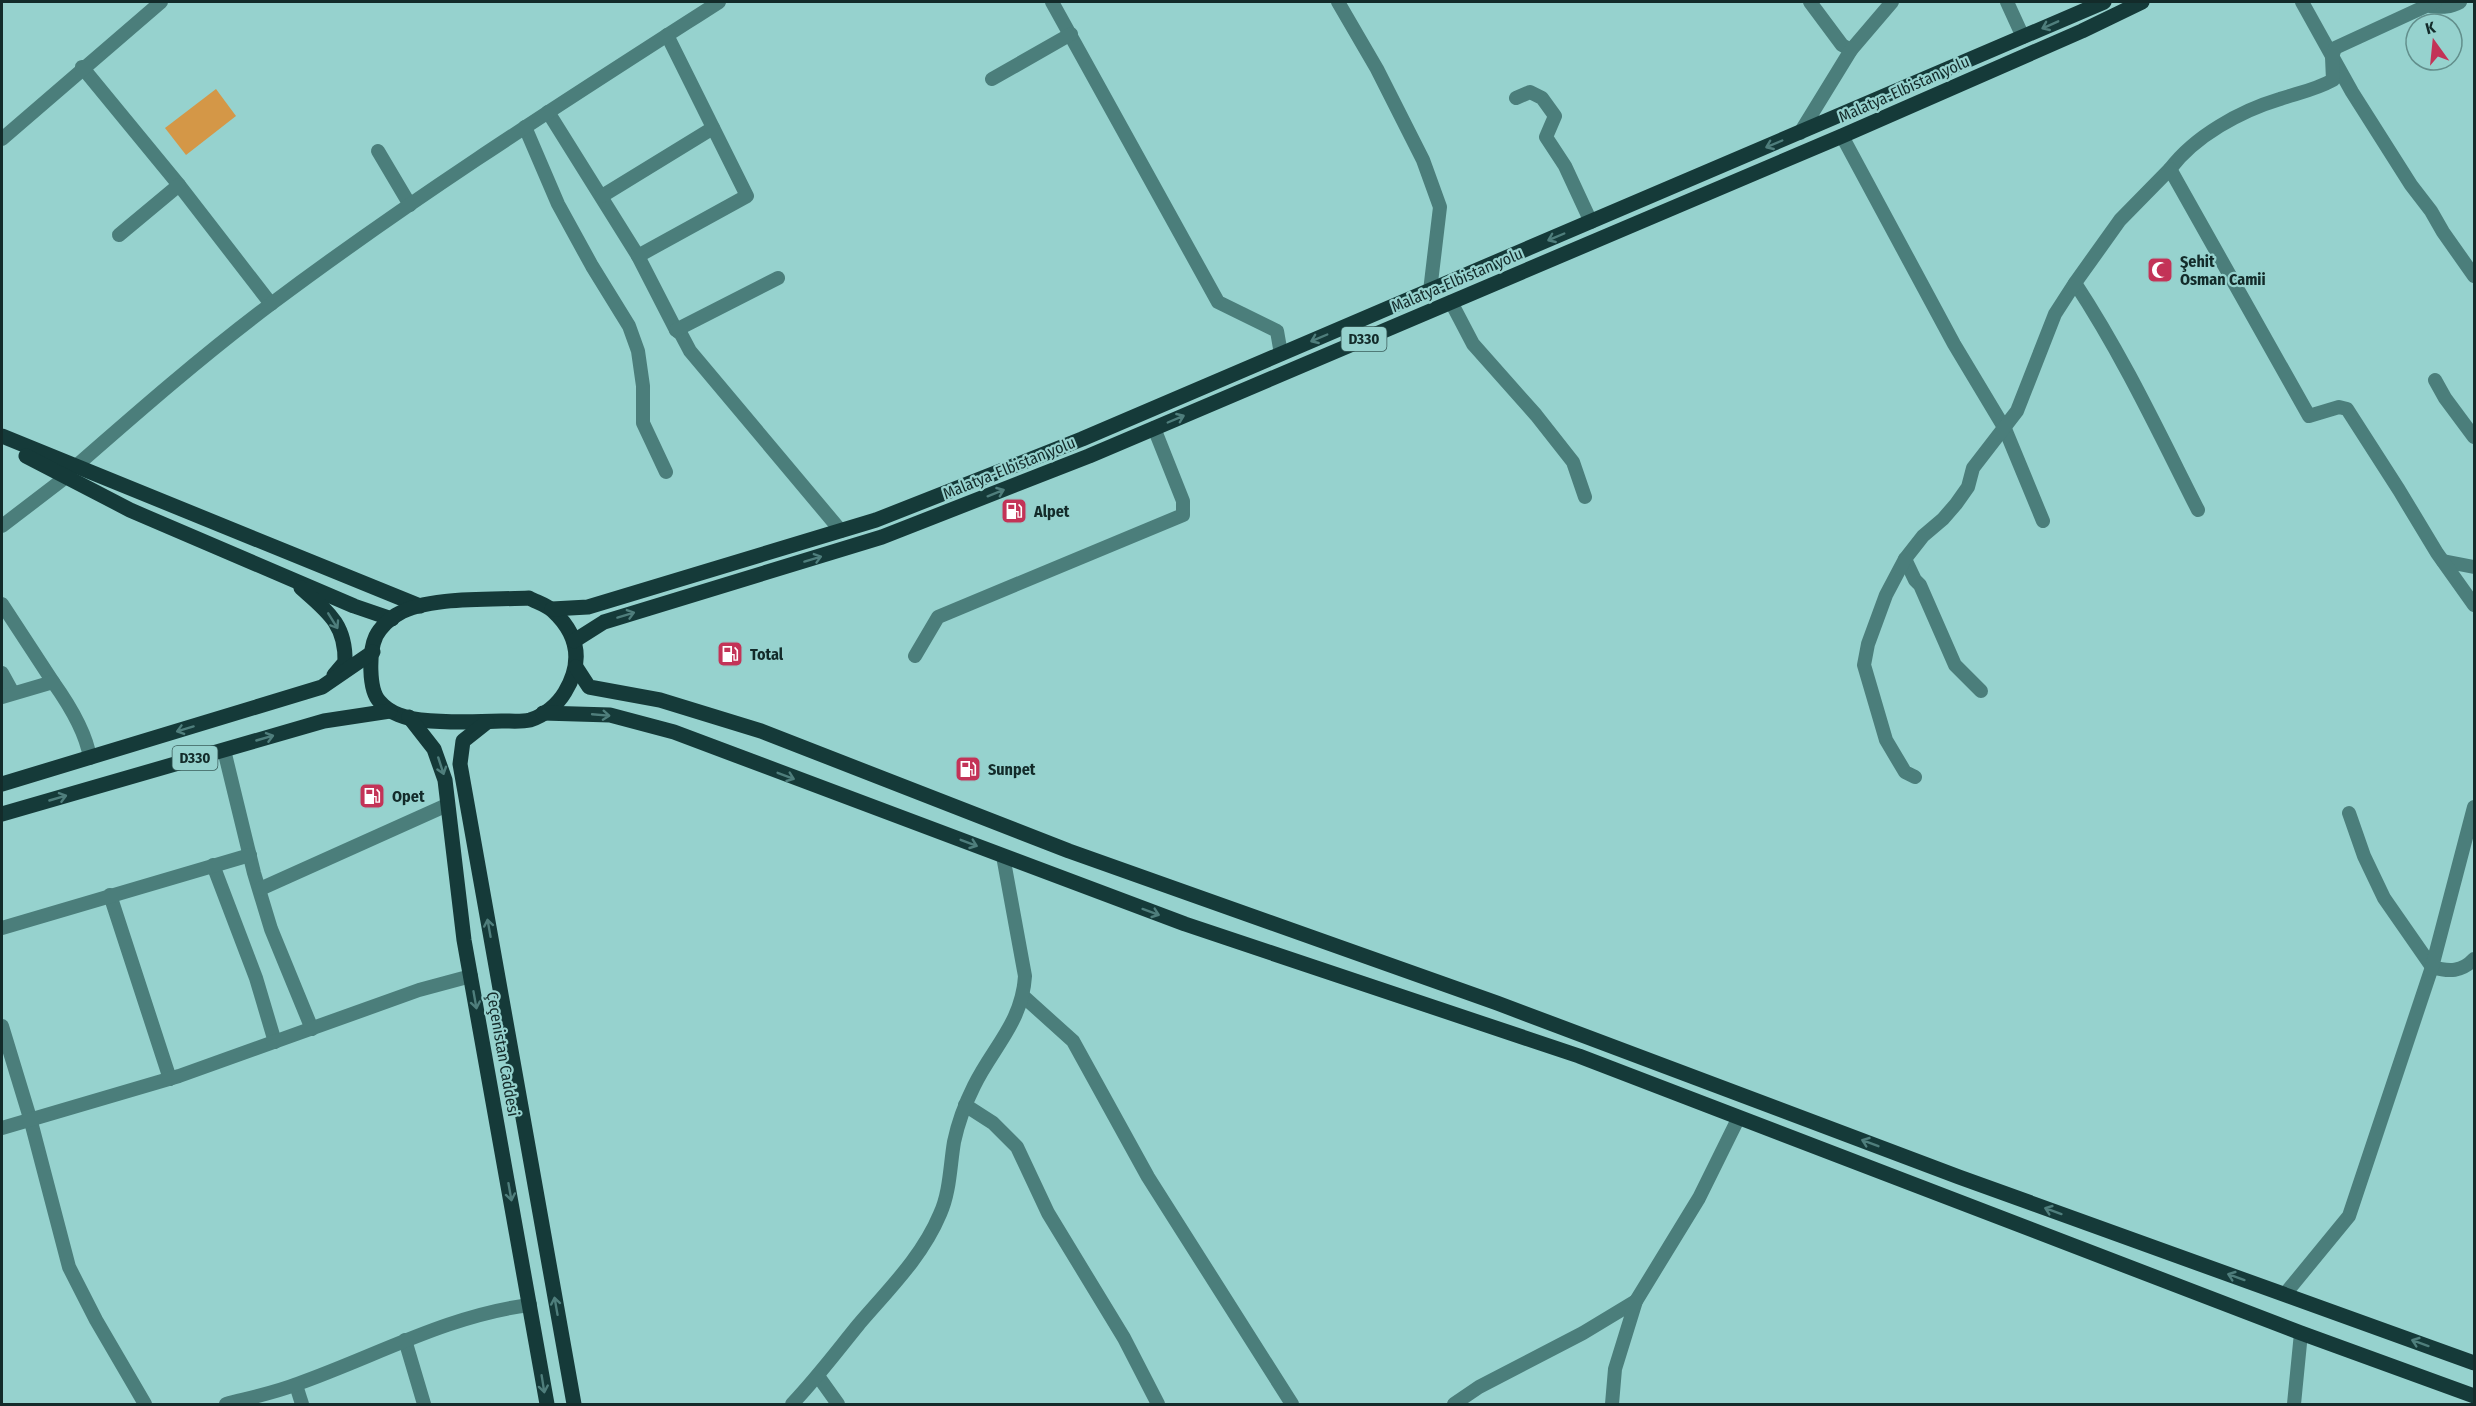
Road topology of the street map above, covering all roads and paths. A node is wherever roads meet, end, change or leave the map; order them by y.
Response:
1 (161, 2) edge
2 (719, 2) edge
3 (1052, 2) edge
4 (1338, 2) edge
5 (1810, 2) edge
6 (1892, 2) edge
7 (2007, 2) edge
8 (2104, 2) edge
9 (2142, 2) edge
10 (2302, 2) edge
11 (2460, 2) edge
12 (2432, 3) edge
13 (1071, 33) junction
14 (667, 35) junction
15 (2023, 37) junction
16 (1851, 50) junction
17 (2332, 57) junction
18 (82, 67) junction
19 (992, 80) dead end
20 (1516, 98) dead end
21 (548, 111) junction
22 (525, 127) junction
23 (713, 128) junction
24 (1800, 133) junction
25 (1842, 136) junction
26 (2, 139) edge
27 (378, 151) dead end
28 (2170, 169) junction
29 (179, 185) junction
30 (602, 196) junction
31 (410, 206) junction
32 (1591, 222) junction
33 (119, 235) dead end
34 (638, 256) junction
35 (2475, 276) edge
36 (778, 278) dead end
37 (2075, 283) junction
38 (1430, 291) junction
39 (1450, 302) junction
40 (271, 304) junction
41 (676, 330) junction
42 (1281, 354) junction
43 (2434, 380) dead end
44 (1154, 428) junction
45 (2005, 429) junction
46 (2, 436) edge
47 (2475, 437) edge
48 (2, 444) edge
49 (70, 472) junction
50 (666, 472) dead end
51 (1585, 496) dead end
52 (2198, 510) dead end
53 (2043, 521) dead end
54 (2, 526) edge
55 (841, 531) junction
56 (1905, 559) junction
57 (2443, 561) junction
58 (2475, 567) edge
59 (292, 579) junction
60 (2, 604) edge
61 (2475, 605) edge
62 (420, 606) junction
63 (552, 609) junction
64 (392, 619) junction
65 (574, 641) junction
66 (373, 652) junction
67 (915, 656) dead end
68 (576, 667) junction
69 (2, 673) edge
70 (53, 682) junction
71 (322, 687) junction
72 (1981, 691) dead end
73 (7, 695) edge
74 (390, 711) junction
75 (543, 713) junction
76 (409, 717) junction
77 (487, 722) junction
78 (224, 750) junction
79 (90, 758) junction
80 (1915, 777) dead end
81 (2, 784) edge
82 (447, 805) junction
83 (2475, 807) edge
84 (2349, 813) dead end
85 (2, 814) edge
86 (250, 855) junction
87 (1003, 856) junction
88 (213, 865) junction
89 (260, 889) junction
90 (110, 895) junction
91 (2, 928) edge
92 (2475, 959) edge
93 (2432, 967) junction
94 (471, 976) junction
95 (1023, 996) junction
96 (2, 1026) edge
97 (312, 1029) junction
98 (275, 1042) junction
99 (170, 1079) junction
100 (966, 1106) junction
101 (30, 1118) junction
102 (1738, 1119) junction
103 (2, 1128) edge
104 (2285, 1294) junction
105 (1636, 1300) junction
106 (530, 1305) junction
107 (2301, 1333) junction
108 (405, 1340) junction
109 (2475, 1363) edge
110 (818, 1376) junction
111 (296, 1385) junction
112 (2475, 1396) edge
113 (145, 1404) edge
114 (226, 1404) edge
115 (302, 1404) edge
116 (424, 1404) edge
117 (547, 1404) edge
118 (574, 1404) edge
119 (792, 1404) edge
120 (838, 1404) edge
121 (1158, 1404) edge
122 (1292, 1404) edge
123 (1454, 1404) edge
124 (1612, 1404) edge
125 (2294, 1404) edge

1 - 18 street
2 - 14 street
3 - 13 street
4 - 38 street
5 - 16 street
6 - 16 street
7 - 15 street
8 -> 15 main road, Malatya-Elbistan yolu / D330
9 - 25 main road, Malatya-Elbistan yolu / D330
10 - 17 street
11 - 12 street
12 - 17 street
13 - 19 street
13 - 42 street
14 - 21 street
14 - 23 street
15 - 24 main road, Malatya-Elbistan yolu / D330
16 - 24 street
17 - 28 street
17 - 35 street
18 - 26 street
18 - 29 street
20 - 32 street
21 - 22 street
21 - 30 street
22 - 31 street
22 - 50 street
23 - 30 street
23 - 34 street
24 -> 32 main road, Malatya-Elbistan yolu / D330
25 - 39 main road, Malatya-Elbistan yolu / D330
25 - 45 street
27 - 31 street
28 - 37 street
28 - 57 street
29 - 33 street
29 - 40 street
30 - 34 street
31 - 40 street
32 -> 38 main road, Malatya-Elbistan yolu / D330
34 - 41 street
36 - 41 street
37 - 45 street
37 - 52 street
38 -> 42 main road, Malatya-Elbistan yolu / D330
44 -> 39 main road, Malatya-Elbistan yolu / D330
39 - 51 street
40 - 49 street
41 - 55 street
42 - 55 main road, Malatya-Elbistan yolu / D330
43 - 47 street
65 -> 44 main road, Malatya-Elbistan yolu / D330
44 - 67 street
45 - 53 street
45 - 56 street
46 - 49 main road
48 - 49 main road
49 - 54 street
49 - 59 main road
49 - 62 main road
55 - 63 main road, Malatya-Elbistan yolu / D330
56 - 72 street
56 - 80 street
57 - 58 street
57 - 61 street
59 - 64 main road
59 -> 71 main road
60 - 70 street
62 - 63 main road
62 - 64 main road
63 - 65 main road
64 - 66 main road
65 - 68 main road
66 - 71 main road, D330
66 - 74 main road
68 - 75 main road
104 -> 68 main road
69 - 73 street
70 - 73 street
70 - 79 street
71 -> 79 main road, D330
74 - 76 main road
78 -> 74 main road, D330
75 - 77 main road
75 -> 87 main road
76 - 77 main road
76 -> 82 main road, Çeçenistan Caddesi
118 -> 77 main road, Çeçenistan Caddesi
85 -> 78 main road, D330
78 - 86 street
79 - 81 main road, D330
82 - 89 street
82 - 94 main road, Çeçenistan Caddesi
83 - 93 street
84 - 93 street
86 - 88 street
86 - 89 street
87 - 95 street
87 -> 102 main road
88 - 90 street
88 - 98 street
89 - 97 street
90 - 91 street
90 - 99 street
92 - 93 street
93 - 104 street
94 - 97 street
94 -> 106 main road, Çeçenistan Caddesi
95 - 100 street
95 - 122 street
96 - 101 street
97 - 98 street
98 - 99 street
99 - 101 street
100 - 110 street
100 - 121 street
101 - 103 street
101 - 113 street
102 - 105 street
102 - 107 main road
109 -> 104 main road
105 - 123 street
105 - 124 street
106 - 108 street
106 -> 117 main road, Çeçenistan Caddesi
107 - 112 main road
107 - 125 street
108 - 111 street
108 - 116 street
110 - 119 street
110 - 120 street
111 - 114 street
111 - 115 street

